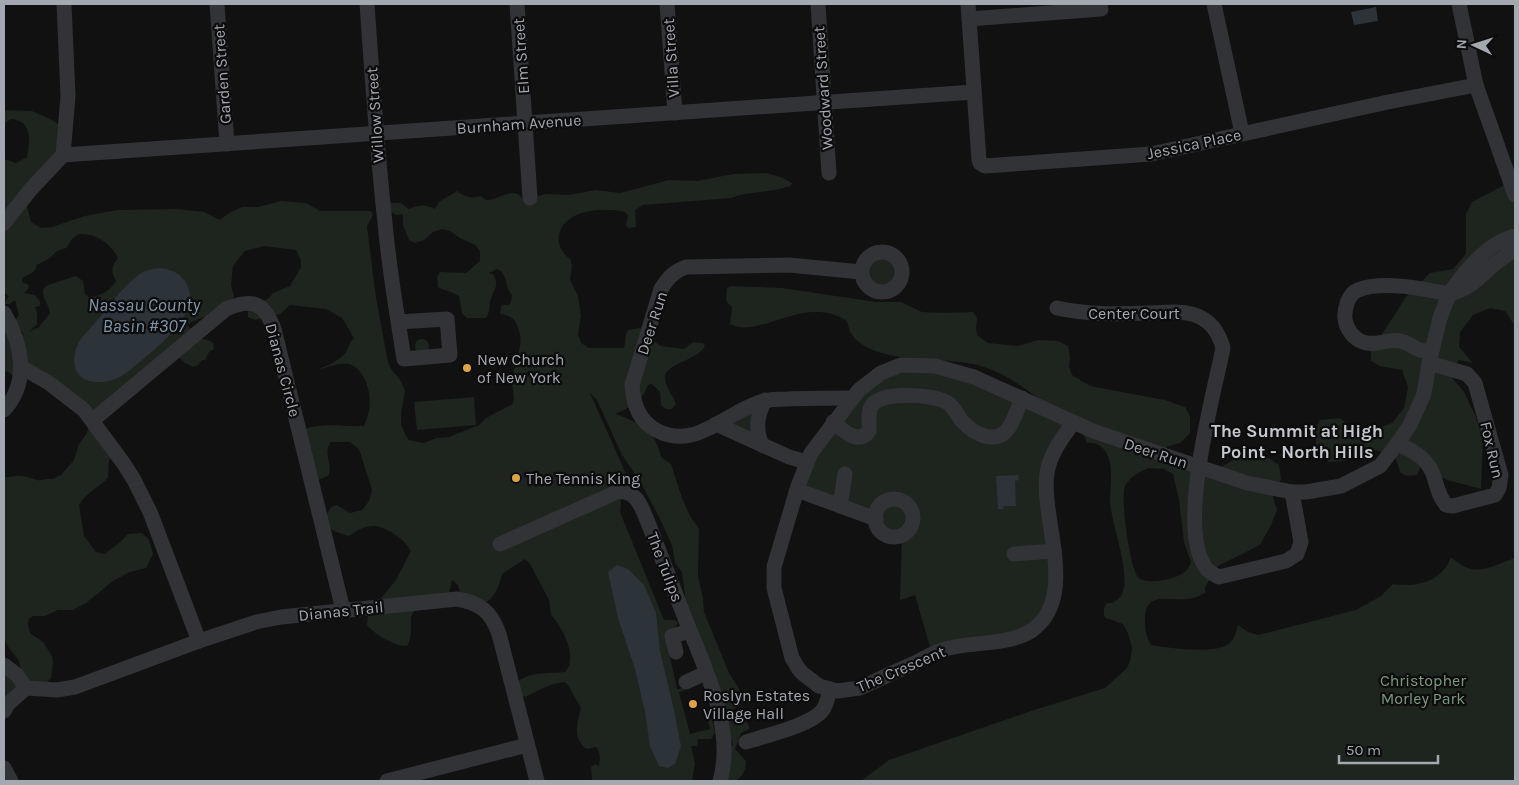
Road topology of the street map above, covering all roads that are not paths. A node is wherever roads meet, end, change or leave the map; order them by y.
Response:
1 (64, 4) edge
2 (217, 4) edge
3 (367, 4) edge
4 (517, 4) edge
5 (667, 4) edge
6 (818, 4) edge
7 (1214, 4) edge
8 (1459, 4) edge
9 (1101, 9) dead end
10 (968, 11) edge
11 (1476, 85) junction
12 (974, 92) junction
13 (824, 102) junction
14 (675, 113) junction
15 (525, 123) junction
16 (376, 133) junction
17 (1242, 133) junction
18 (227, 144) junction
19 (63, 155) junction
20 (830, 173) dead end
21 (1515, 195) edge
22 (530, 198) dead end
23 (4, 223) edge
24 (1515, 236) edge
25 (1515, 249) edge
26 (861, 272) dead end
27 (1449, 294) junction
28 (1058, 308) dead end
29 (4, 313) edge
30 (398, 322) dead end
31 (1430, 358) junction
32 (21, 368) junction
33 (852, 398) junction
34 (1022, 398) junction
35 (765, 400) junction
36 (4, 410) edge
37 (93, 420) junction
38 (833, 422) junction
39 (1073, 423) junction
40 (716, 424) junction
41 (1397, 444) junction
42 (762, 445) junction
43 (807, 462) junction
44 (1199, 467) junction
45 (845, 474) dead end
46 (797, 490) junction
47 (1292, 492) junction
48 (840, 506) junction
49 (876, 519) dead end
50 (500, 544) dead end
51 (1054, 552) junction
52 (1014, 554) dead end
53 (343, 610) junction
54 (690, 631) junction
55 (199, 641) junction
56 (676, 652) dead end
57 (4, 665) edge
58 (706, 673) junction
59 (686, 682) dead end
60 (26, 688) junction
61 (830, 689) junction
62 (4, 710) edge
63 (746, 742) dead end
64 (527, 744) junction
65 (4, 768) edge
66 (11, 781) edge
67 (387, 781) edge
68 (537, 781) edge
69 (720, 781) edge

1 - 19 street
2 - 18 street, Garden Street
3 - 16 street, Willow Street
4 - 15 street, Elm Street
5 - 14 street, Villa Street
6 - 13 street, Woodward Street
7 - 17 street
8 - 11 street
9 - 10 street
10 - 12 street, Jessica Place
11 - 17 street, Jessica Place
11 - 21 street
12 - 13 street, Burnham Avenue
12 - 17 street, Jessica Place
13 - 14 street, Burnham Avenue
13 - 20 street, Woodward Street
14 - 15 street, Burnham Avenue
15 - 16 street, Burnham Avenue
15 - 22 street, Elm Street
16 - 18 street, Burnham Avenue
16 - 30 street, Willow Street
18 - 19 street, Burnham Avenue
19 - 23 street
24 - 27 street, Deer Run
25 - 27 street
26 - 40 street, Deer Run
27 - 31 street, Deer Run
27 - 31 street
28 - 44 street, Center Court
29 - 32 street
31 - 41 street, Deer Run
31 - 41 street, Fox Run
32 - 36 street
32 - 37 street
33 - 34 street, Deer Run
33 - 35 street, Deer Run
33 - 38 street, Deer Run
34 - 38 street
34 - 39 street, Deer Run
35 - 40 street, Deer Run
35 - 42 street
37 - 53 street, Dianas Circle
37 - 55 street
38 - 43 street, Deer Run
39 - 44 street, Deer Run
39 - 51 street, The Crescent
40 - 42 street
41 - 47 street, Deer Run
42 - 43 street
43 - 46 street, The Crescent
44 - 47 street, Deer Run
44 - 47 street, Center Court
45 - 48 street
46 - 48 street
46 - 61 street, The Crescent
48 - 49 street
50 - 54 street, The Tulips
51 - 52 street
51 - 61 street, The Crescent
53 - 55 street, Dianas Trail
53 - 64 street, Dianas Trail
54 - 56 street
54 - 58 street, The Tulips
55 - 60 street, Dianas Trail
57 - 60 street
58 - 59 street
58 - 69 street, The Tulips
60 - 62 street
61 - 63 street
64 - 67 street
64 - 68 street, Dianas Trail
65 - 66 street

